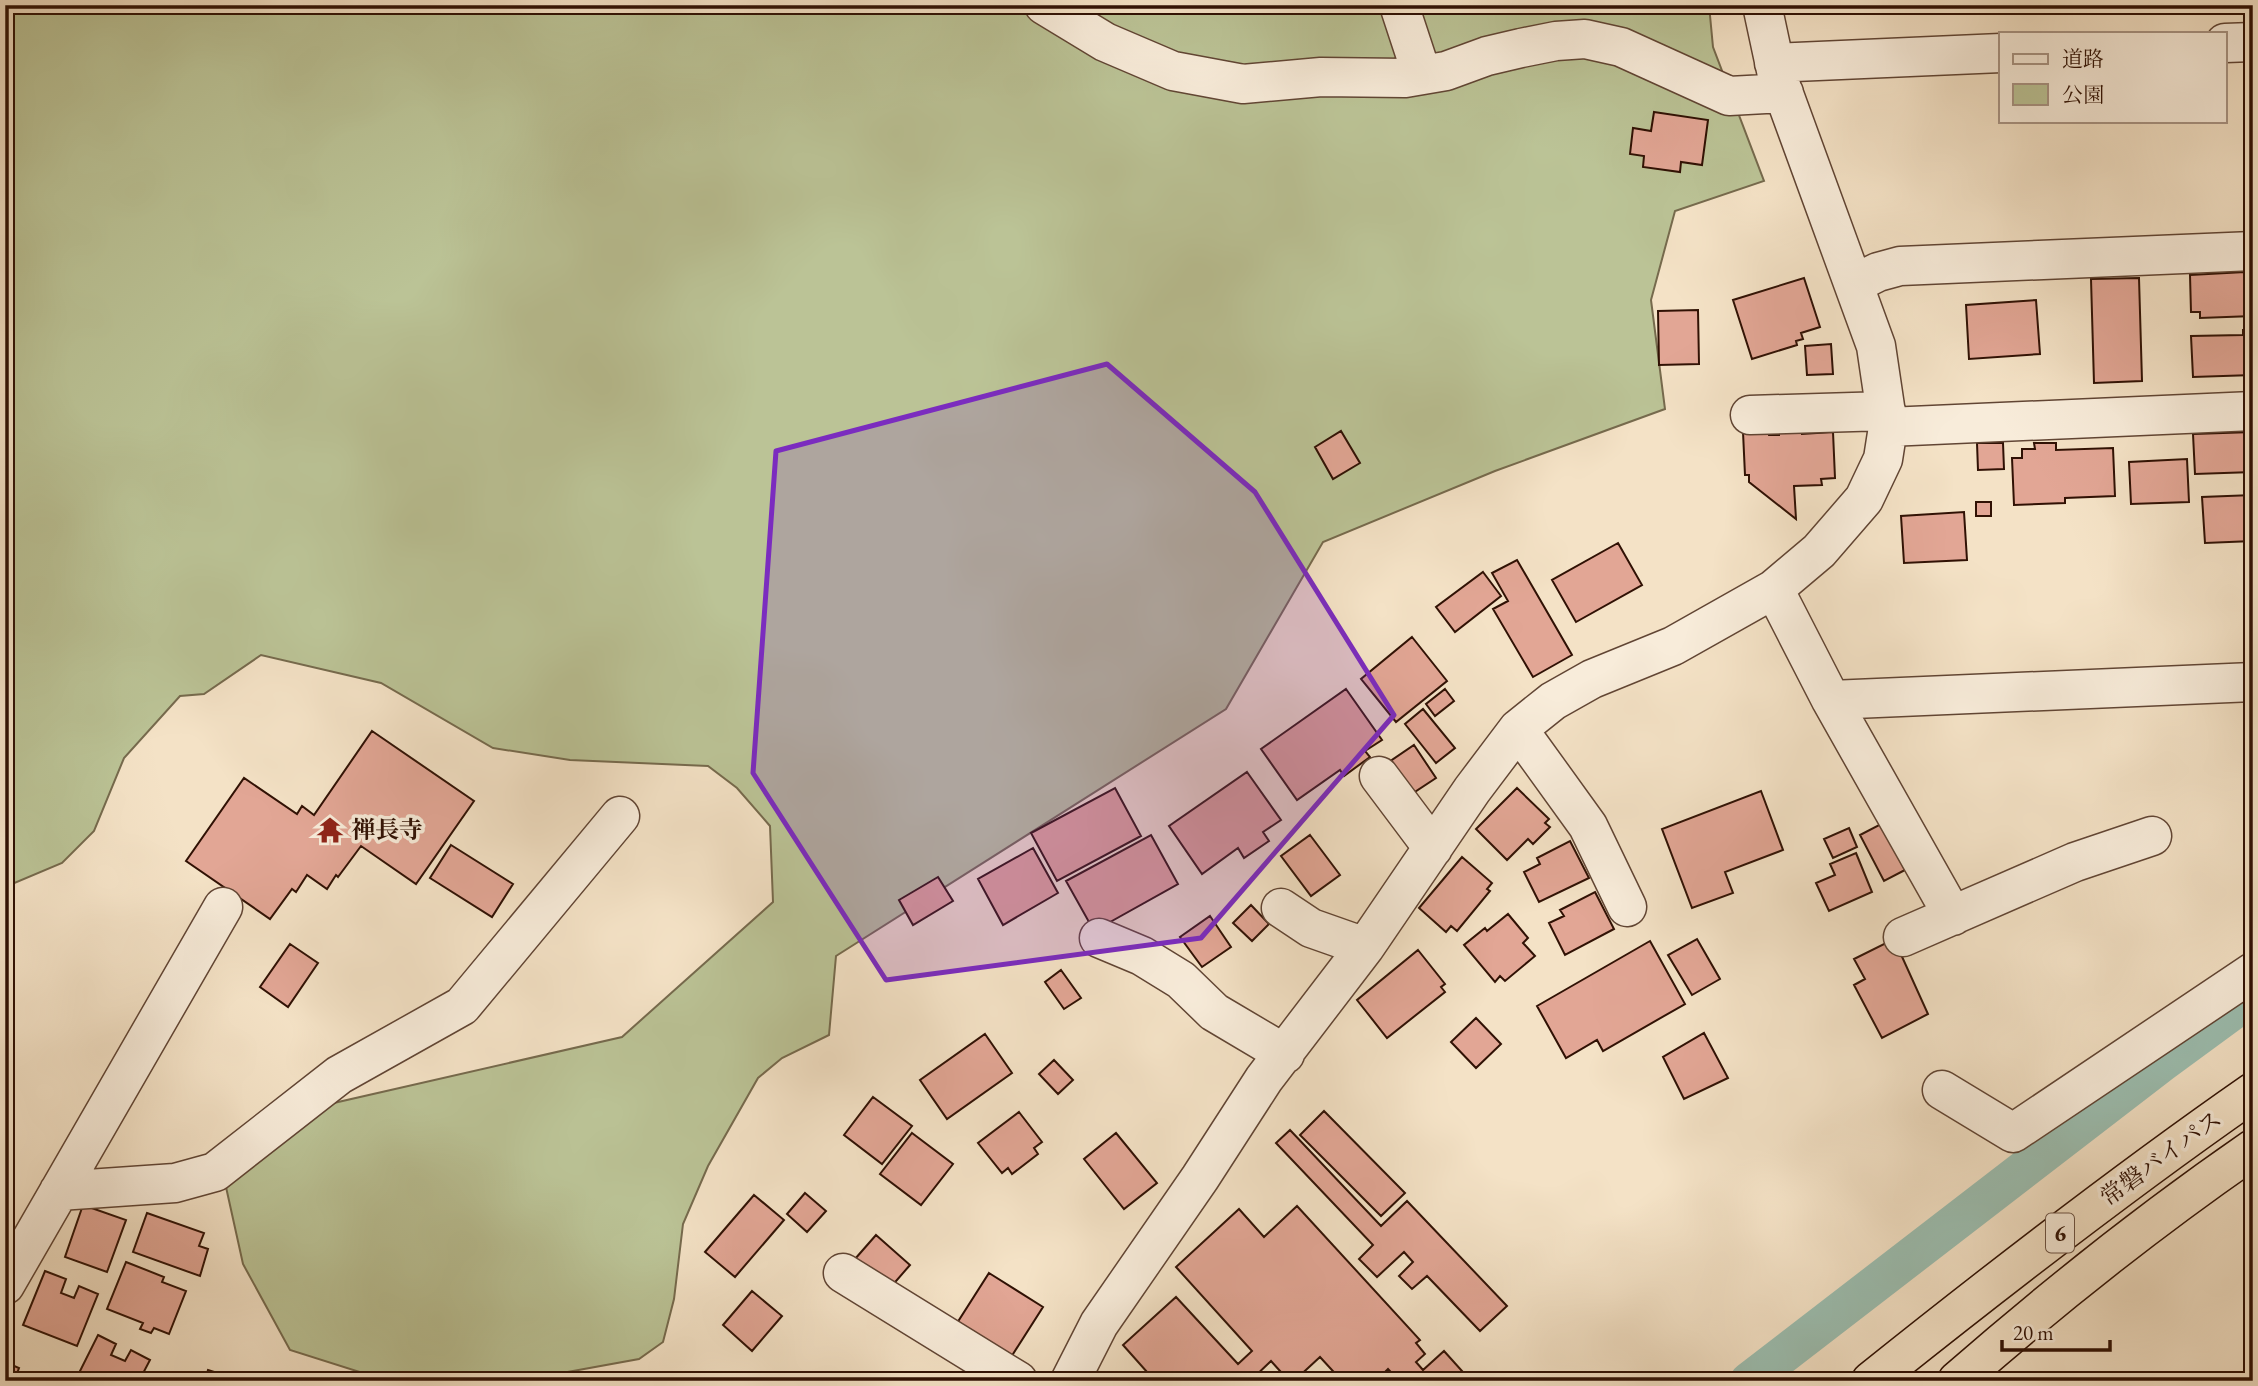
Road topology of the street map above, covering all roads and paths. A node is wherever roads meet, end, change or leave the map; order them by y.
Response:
1 (887, 5) edge
2 (1044, 5) edge
3 (1399, 5) edge
4 (1762, 5) edge
5 (884, 12) dead end
6 (2253, 42) edge
7 (2226, 43) edge
8 (1999, 53) edge
9 (1422, 75) junction
10 (1779, 78) junction
11 (2253, 251) edge
12 (1854, 284) junction
13 (2253, 411) edge
14 (1750, 415) dead end
15 (1887, 419) junction
16 (1774, 589) junction
17 (2253, 682) edge
18 (1831, 700) junction
19 (1518, 729) junction
20 (1379, 776) dead end
21 (620, 816) dead end
22 (2152, 836) dead end
23 (1433, 848) junction
24 (223, 906) dead end
25 (1627, 907) dead end
26 (1282, 908) dead end
27 (1953, 916) junction
28 (1903, 937) dead end
29 (1098, 938) dead end
30 (1365, 947) junction
31 (2253, 972) edge
32 (1285, 1054) junction
33 (1942, 1090) dead end
34 (2253, 1092) edge
35 (2253, 1149) edge
36 (59, 1191) junction
37 (843, 1273) dead end
38 (7, 1278) edge
39 (1018, 1381) edge
40 (1070, 1381) edge
41 (1871, 1381) edge
42 (1956, 1381) edge

1 - 5 path
2 - 9 street
3 - 9 street
4 - 10 street
6 - 7 street
8 - 10 street
9 - 10 street
10 - 12 street
11 - 12 street
12 - 15 street
13 - 15 street
14 - 15 street
15 - 16 street
16 - 18 street
16 - 19 street
17 - 18 street
18 - 27 street
19 - 23 street
19 - 25 street
20 - 23 street
21 - 36 street
22 - 27 street
23 - 30 street
24 - 36 street
26 - 30 street
27 - 28 street
29 - 32 street
30 - 32 street
31 - 33 street
32 - 40 street
34 - 41 highway, 常磐バイパス / 6
35 - 42 highway, 常磐バイパス / 6
36 - 38 street
37 - 39 street

